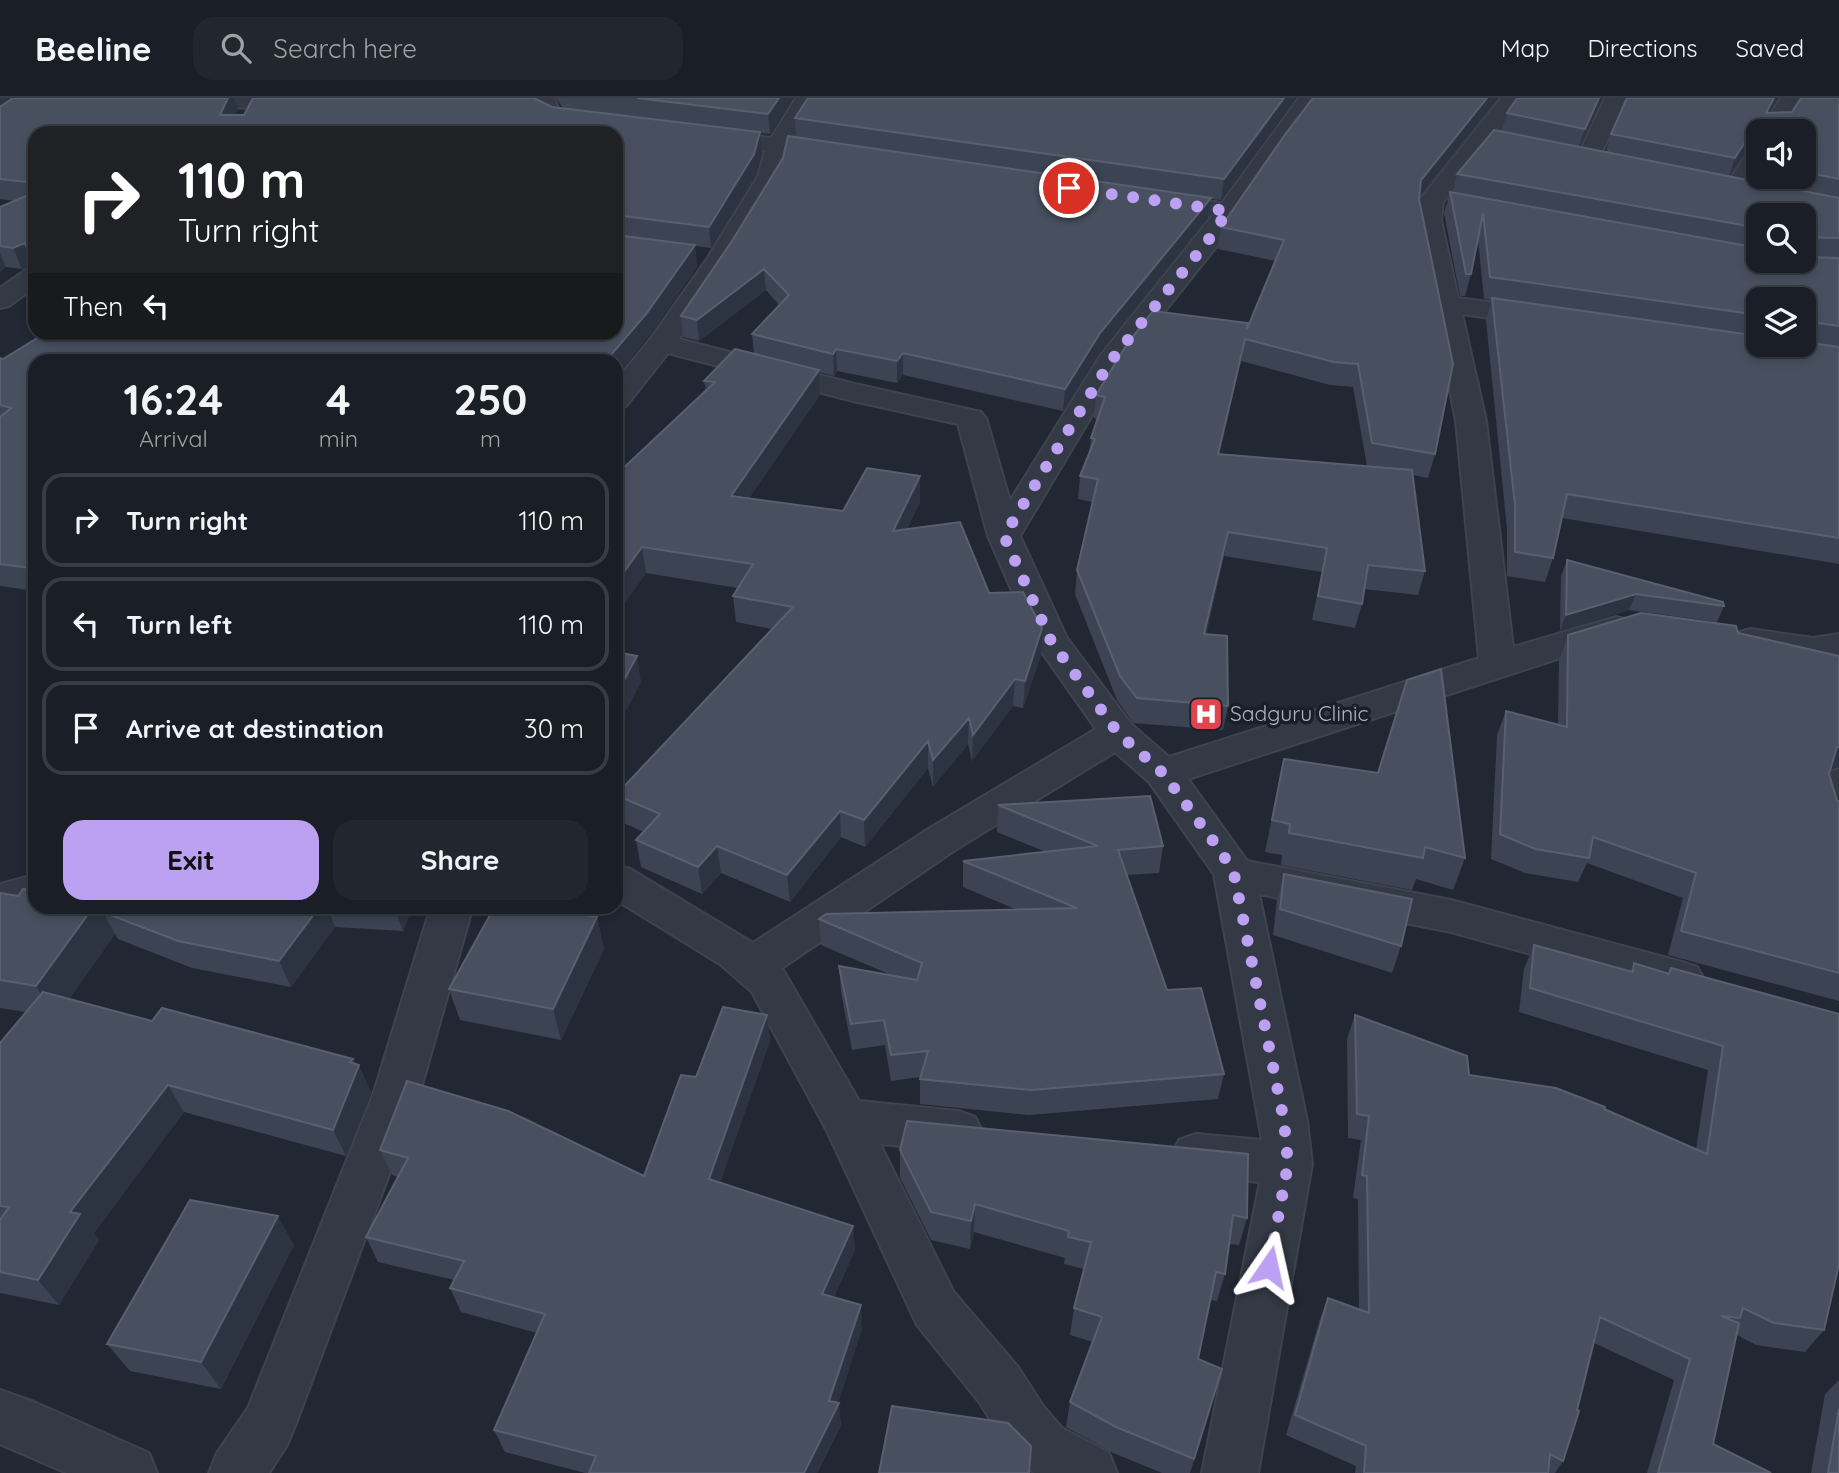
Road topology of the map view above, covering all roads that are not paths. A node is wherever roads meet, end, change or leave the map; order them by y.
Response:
1 (219, 98) edge
2 (807, 98) edge
3 (1310, 98) edge
4 (1512, 98) edge
5 (1616, 98) edge
6 (1792, 98) edge
7 (544, 99) edge
8 (257, 100) edge
9 (1779, 119) edge
10 (245, 122) edge
11 (611, 124) edge
12 (694, 135) edge
13 (778, 145) junction
14 (1561, 155) edge
15 (859, 157) edge
16 (1588, 160) junction
17 (1615, 166) edge
18 (1746, 173) edge
19 (1708, 185) edge
20 (1735, 190) junction
21 (1761, 196) edge
22 (1132, 197) edge
23 (1228, 211) junction
24 (693, 257) edge
25 (719, 260) junction
26 (28, 280) edge
27 (0, 300) edge
28 (1447, 304) junction
29 (1561, 321) edge
30 (662, 342) junction
31 (623, 391) edge
32 (1004, 536) junction
33 (1643, 625) edge
34 (1721, 636) edge
35 (1839, 645) edge
36 (1497, 664) junction
37 (1118, 733) junction
38 (1163, 773) junction
39 (1839, 783) edge
40 (1839, 814) edge
41 (1234, 874) junction
42 (623, 884) edge
43 (28, 893) edge
44 (0, 900) edge
45 (450, 914) edge
46 (753, 965) junction
47 (1718, 989) edge
48 (845, 1120) junction
49 (997, 1135) edge
50 (1149, 1150) edge
51 (1288, 1164) junction
52 (5, 1426) edge
53 (129, 1473) edge
54 (237, 1473) edge
55 (1089, 1473) edge
56 (1230, 1473) edge

1 - 8 street
2 - 13 street
3 - 23 street
4 - 28 street
5 - 16 street
6 - 9 street
7 - 11 street
8 - 10 street
12 - 13 street
13 - 15 street
13 - 25 street
14 - 16 street
16 - 17 street
18 - 20 street
19 - 20 street
20 - 21 street
22 - 23 street
23 - 32 street
24 - 25 street
25 - 30 street
26 - 27 street
28 - 29 street
28 - 36 street
30 - 31 street
30 - 32 street
32 - 37 street
33 - 36 street
34 - 35 street
36 - 38 street
37 - 38 street
37 - 46 street
38 - 41 street
39 - 40 street
41 - 47 street
41 - 51 street
42 - 46 street
43 - 44 street
45 - 54 street
46 - 48 street
48 - 49 street
48 - 55 street
50 - 51 street
51 - 56 street
52 - 53 street

